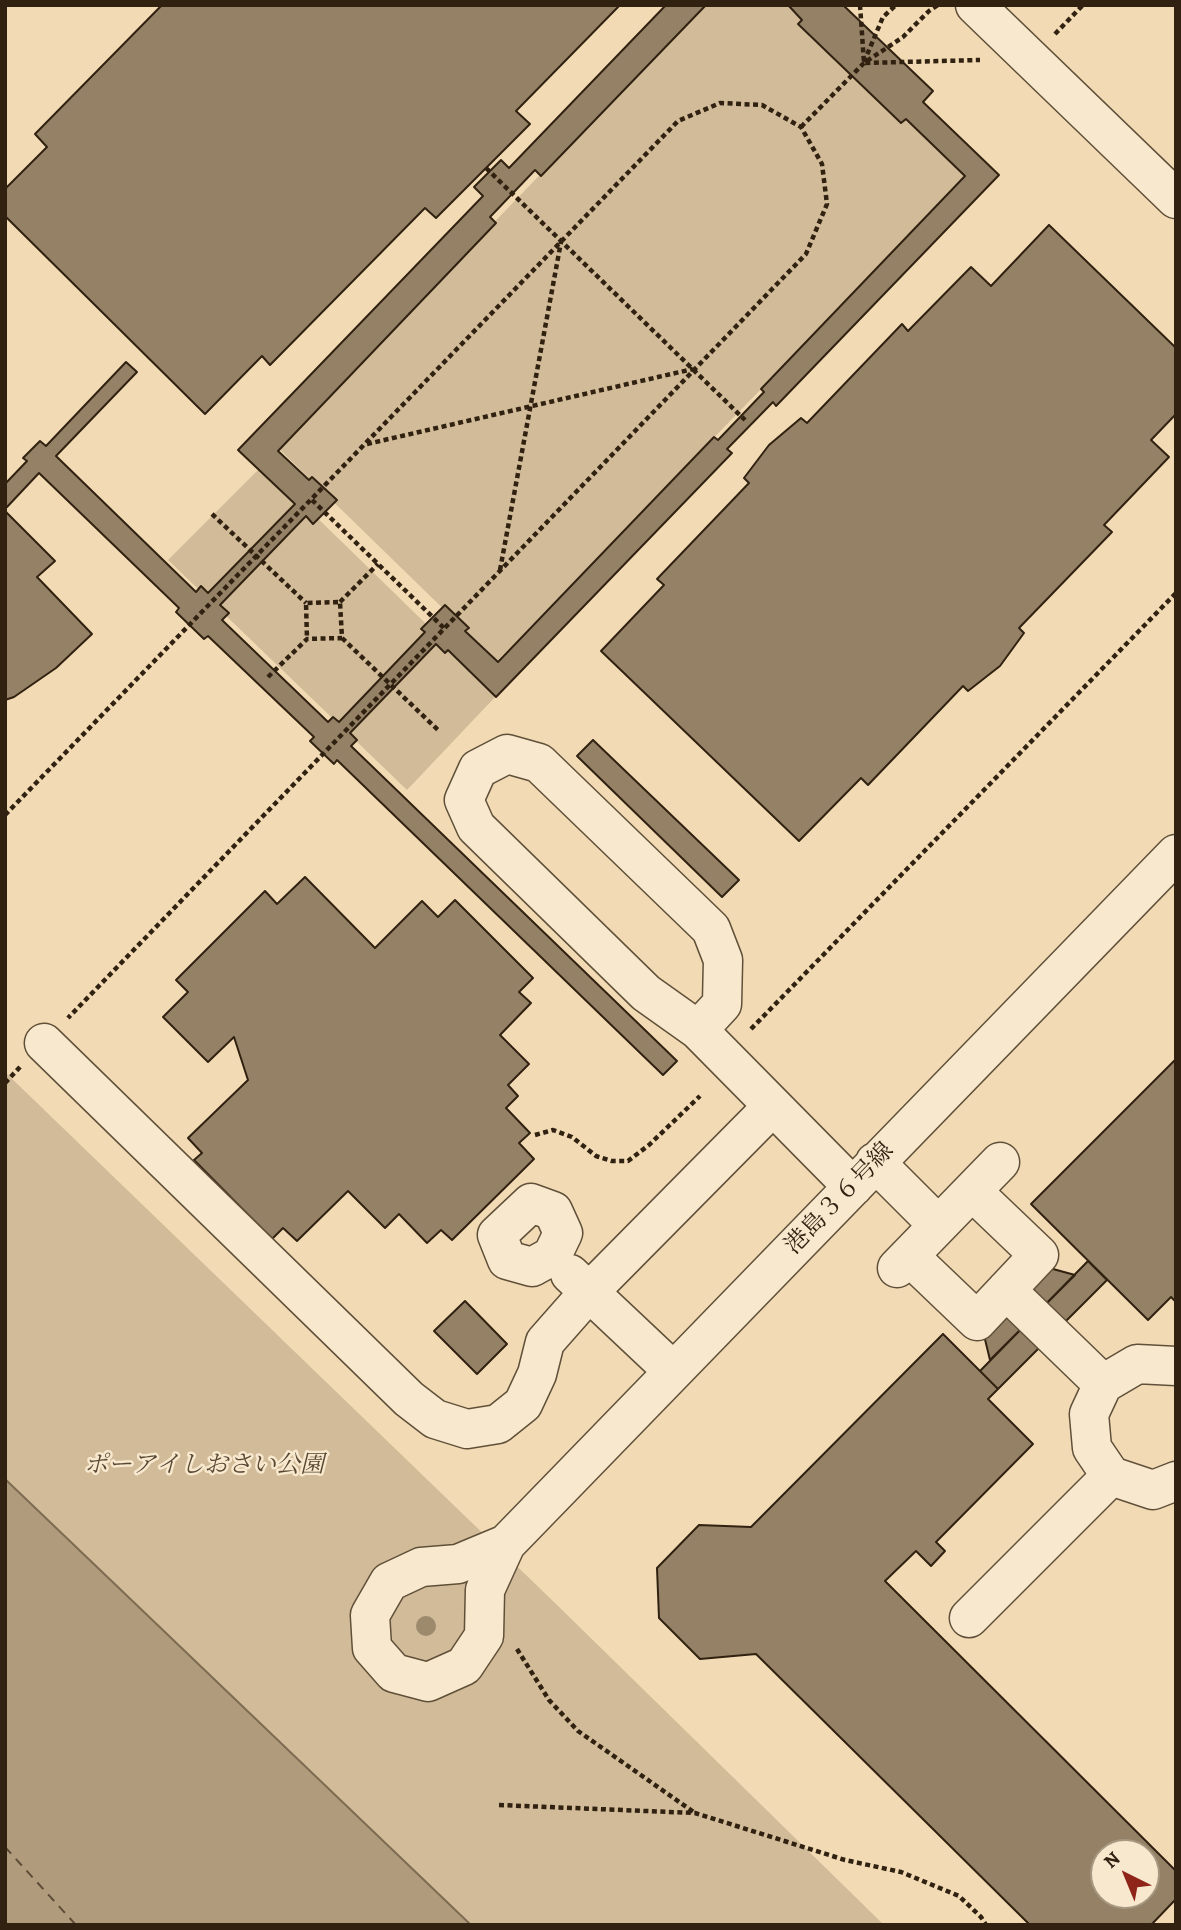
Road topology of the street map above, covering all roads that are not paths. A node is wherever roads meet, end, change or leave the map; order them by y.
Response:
1 (975, 5) edge
2 (1176, 199) edge
3 (1176, 854) edge
4 (698, 1030) junction
5 (44, 1043) road end
6 (773, 1106) junction
7 (1000, 1162) dead end
8 (864, 1175) junction
9 (972, 1191) junction
10 (938, 1225) junction
11 (552, 1256) dead end
12 (1006, 1290) junction
13 (589, 1292) junction
14 (1176, 1366) edge
15 (673, 1371) junction
16 (1103, 1384) junction
17 (1111, 1476) junction
18 (1176, 1481) edge
19 (506, 1544) dead end
20 (969, 1618) dead end

1 - 2 street
3 - 8 street, 港島３６号線
4 - 4 street
4 - 6 street
5 - 13 street
6 - 8 street
6 - 13 street
7 - 9 street
8 - 10 street
8 - 15 street, 港島３６号線
9 - 10 street
9 - 12 street
10 - 12 street
11 - 13 street
12 - 16 street
13 - 15 street
14 - 16 street
15 - 19 street, 港島３６号線
16 - 17 street
17 - 18 street
17 - 20 street

